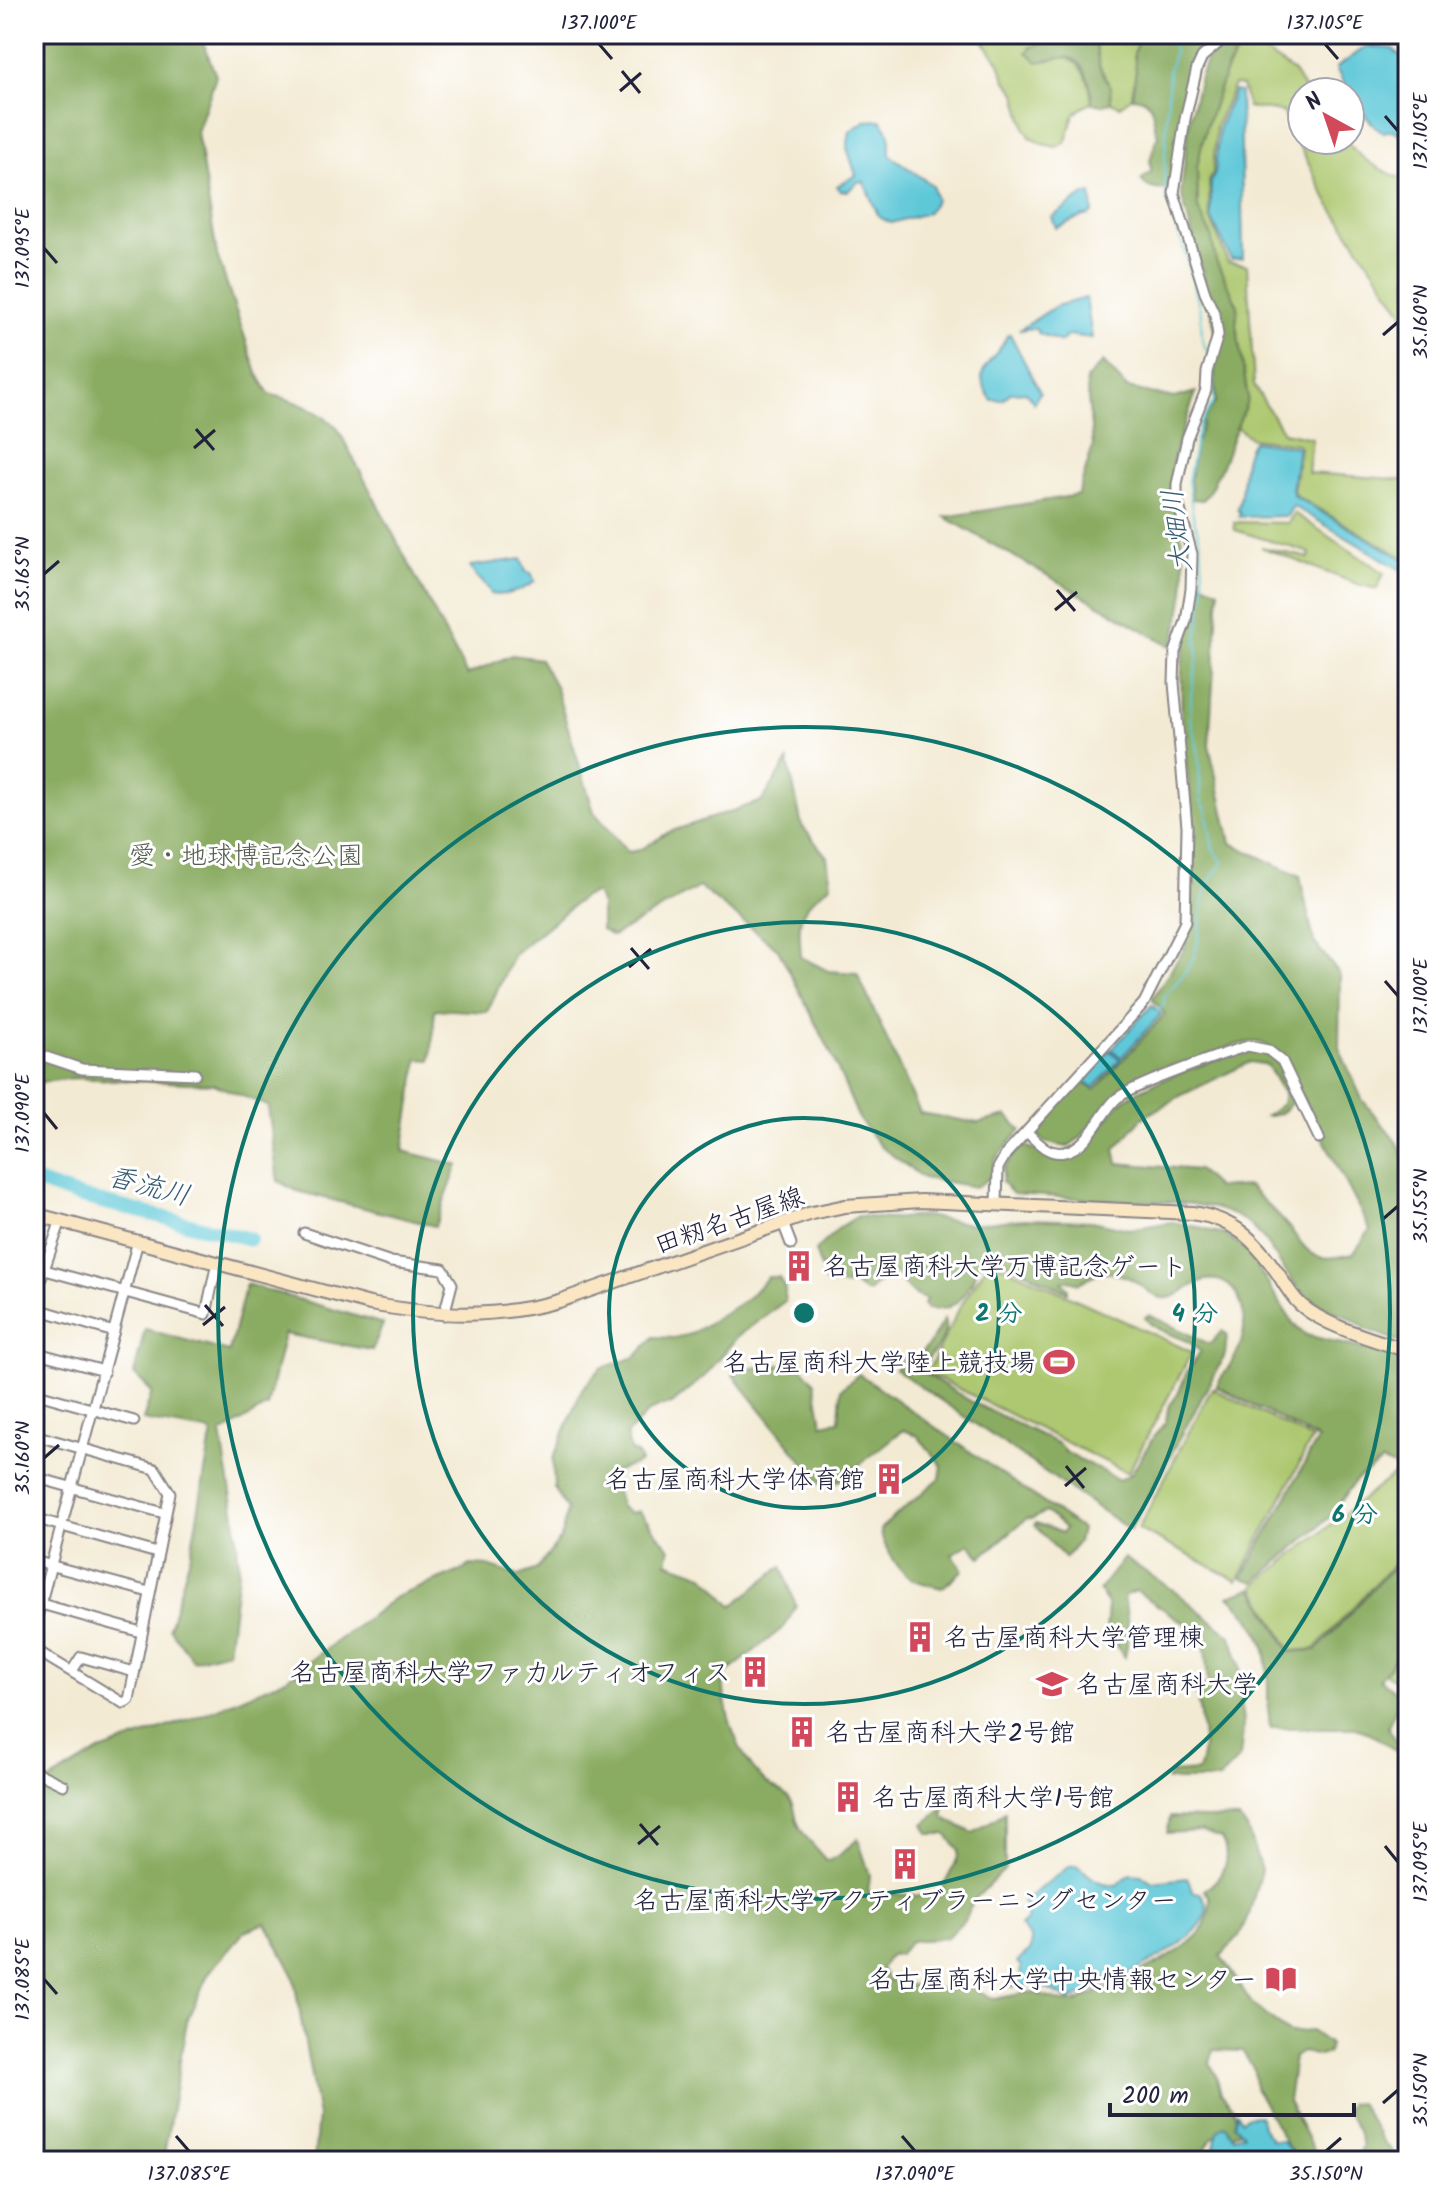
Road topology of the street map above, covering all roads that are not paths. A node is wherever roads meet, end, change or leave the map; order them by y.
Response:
1 (1229, 34) edge
2 (34, 1053) edge
3 (195, 1074) dead end
4 (1027, 1132) junction
5 (1319, 1138) dead end
6 (997, 1204) junction
7 (34, 1214) edge
8 (61, 1220) junction
9 (783, 1223) junction
10 (304, 1233) dead end
11 (138, 1241) junction
12 (791, 1244) dead end
13 (217, 1262) junction
14 (45, 1270) junction
15 (126, 1294) junction
16 (34, 1299) edge
17 (34, 1308) edge
18 (444, 1315) junction
19 (114, 1332) junction
20 (1408, 1351) edge
21 (34, 1352) edge
22 (104, 1371) junction
23 (34, 1393) edge
24 (93, 1410) junction
25 (134, 1421) dead end
26 (34, 1435) edge
27 (82, 1448) junction
28 (34, 1477) edge
29 (72, 1488) junction
30 (164, 1513) junction
31 (34, 1518) edge
32 (61, 1526) junction
33 (157, 1553) junction
34 (34, 1561) edge
35 (50, 1565) junction
36 (149, 1592) junction
37 (37, 1603) edge
38 (34, 1628) edge
39 (141, 1632) junction
40 (34, 1649) edge
41 (72, 1671) junction
42 (134, 1672) junction
43 (34, 1771) edge
44 (63, 1785) dead end

1 - 4 street
2 - 3 street
4 - 5 street
4 - 6 street
6 - 9 main road, 田籾名古屋線
6 - 20 main road, 田籾名古屋線
7 - 8 main road, 田籾名古屋線
8 - 11 main road, 田籾名古屋線
8 - 14 street
9 - 12 street
9 - 18 main road, 田籾名古屋線
10 - 18 street
11 - 13 main road, 田籾名古屋線
11 - 15 street
13 - 15 street
13 - 18 main road, 田籾名古屋線
14 - 15 street
14 - 16 street
15 - 19 street
17 - 19 street
19 - 22 street
21 - 22 street
22 - 24 street
23 - 24 street
24 - 25 street
24 - 27 street
26 - 27 street
27 - 29 street
27 - 30 street
28 - 29 street
29 - 30 street
29 - 32 street
30 - 33 street
31 - 32 street
32 - 33 street
32 - 35 street
33 - 36 street
34 - 35 street
35 - 36 street
35 - 37 street
36 - 39 street
37 - 38 street
37 - 39 street
39 - 42 street
40 - 41 street
41 - 42 street
41 - 42 street
43 - 44 street

